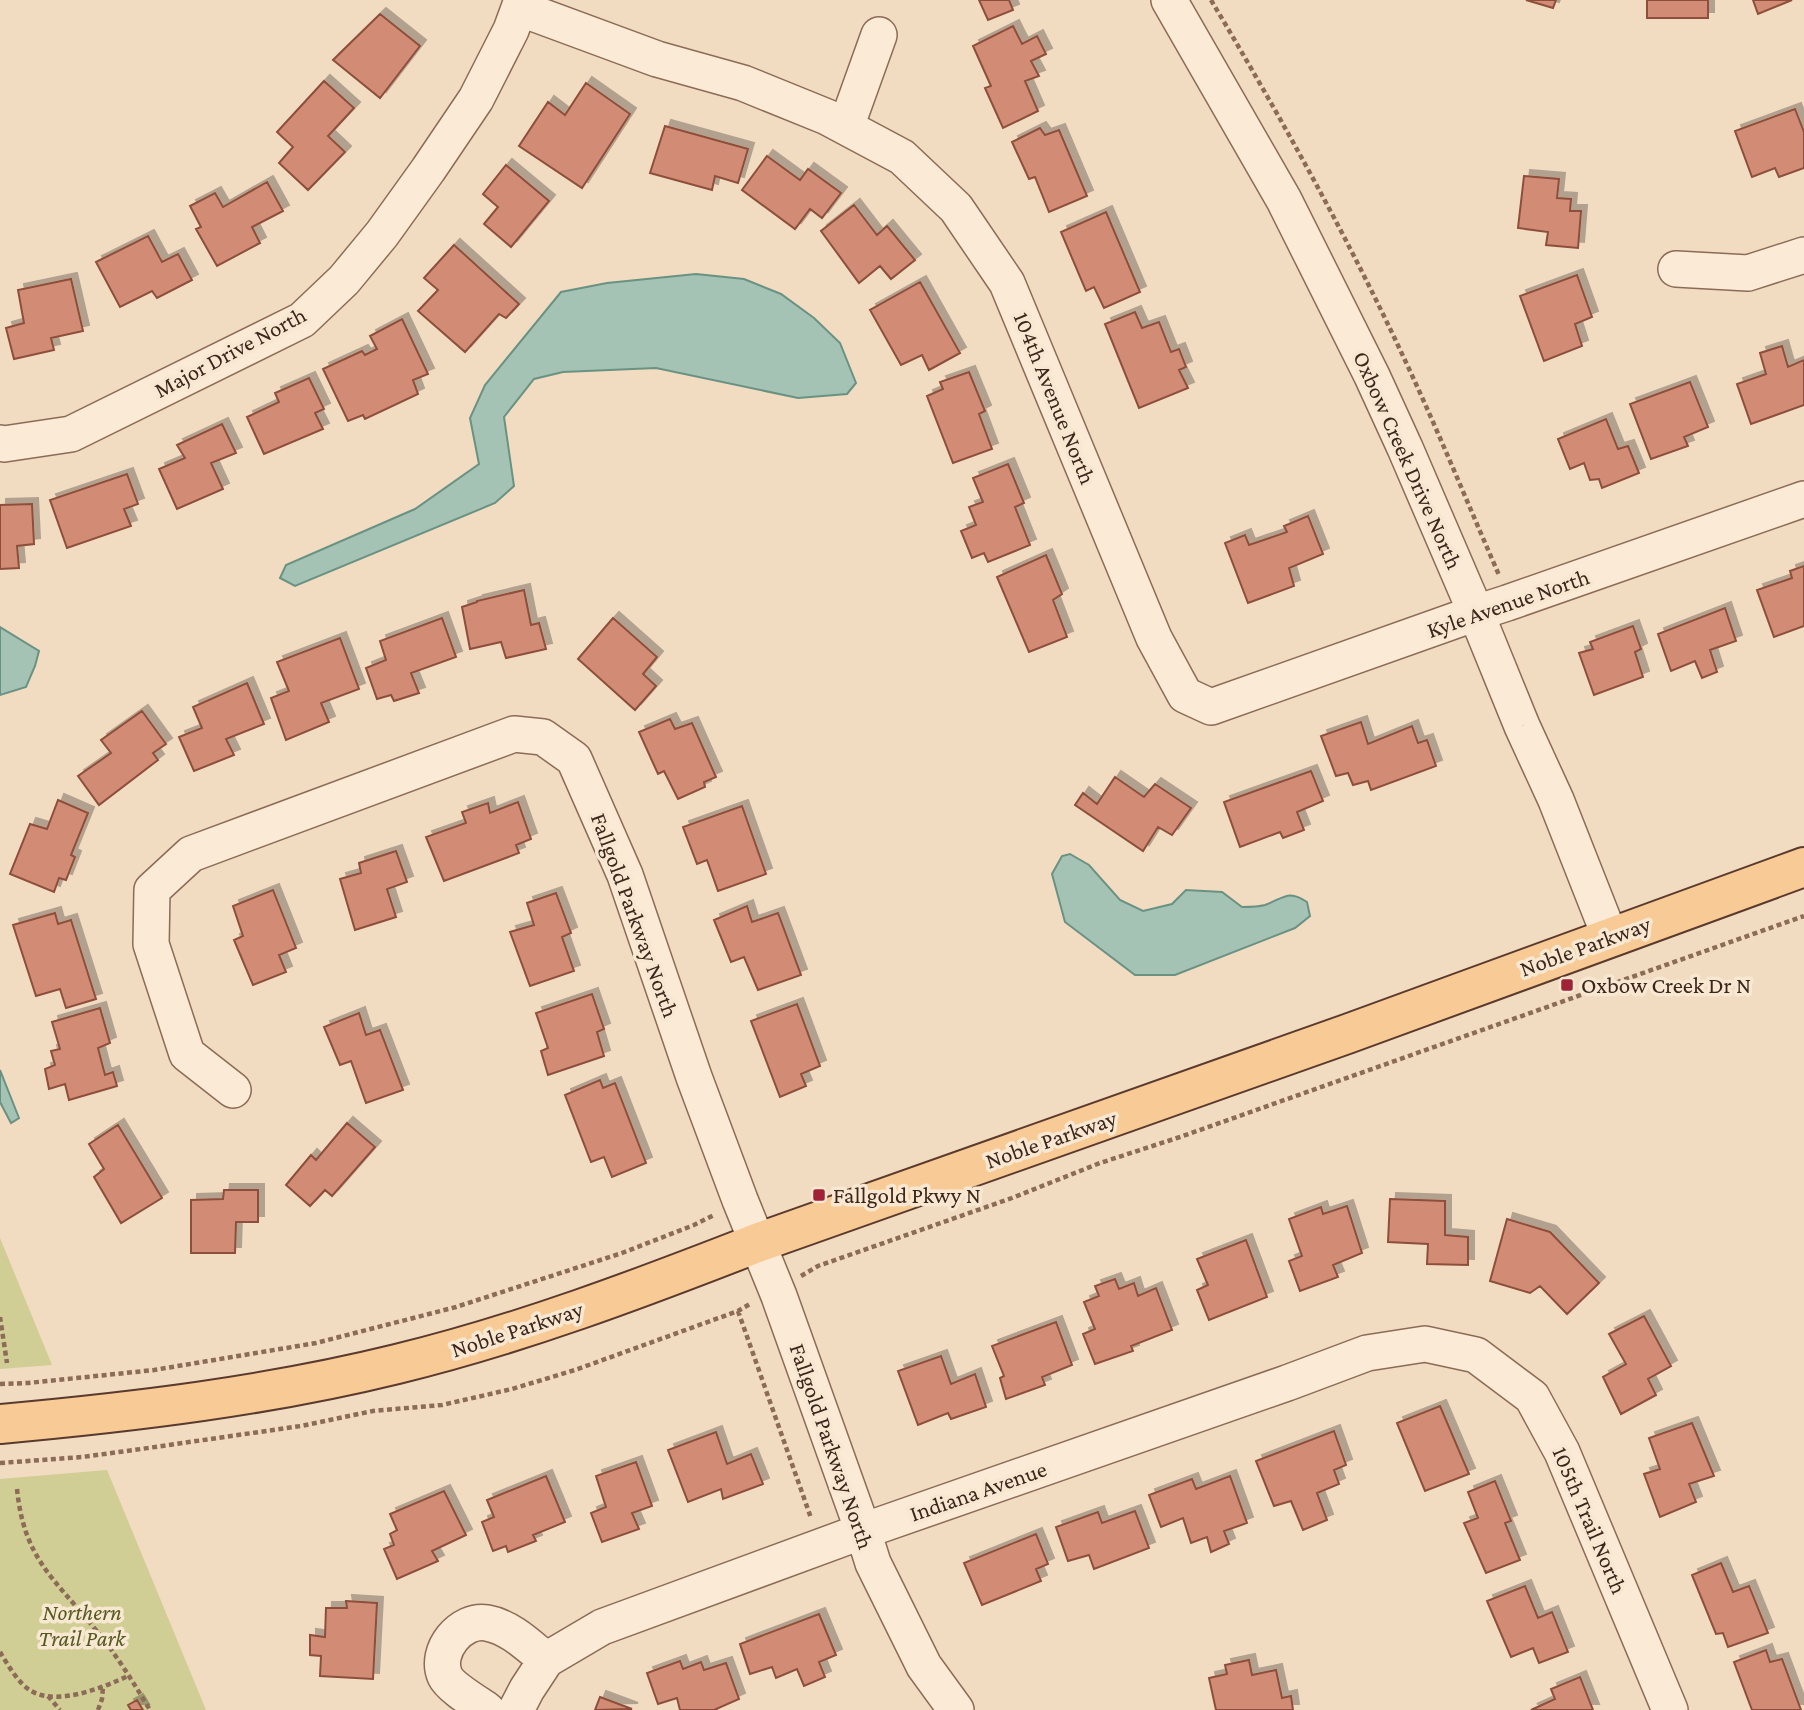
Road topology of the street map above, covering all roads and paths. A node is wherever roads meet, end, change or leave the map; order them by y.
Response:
1 (1169, 0) edge
2 (521, 4) edge
3 (879, 35) dead end
4 (846, 127) junction
5 (1804, 255) edge
6 (1676, 269) dead end
7 (0, 443) edge
8 (1804, 499) edge
9 (1476, 613) junction
10 (1212, 707) joint
11 (1804, 867) edge
12 (1804, 916) edge
13 (1610, 937) junction
14 (233, 1090) dead end
15 (717, 1213) dead end
16 (757, 1243) junction
17 (818, 1266) dead end
18 (738, 1311) dead end
19 (0, 1317) edge
20 (1476, 1355) joint
21 (7, 1363) dead end
22 (0, 1384) edge
23 (0, 1424) edge
24 (0, 1463) edge
25 (17, 1489) dead end
26 (863, 1531) junction
27 (0, 1652) edge
28 (546, 1660) junction
29 (128, 1676) junction
30 (103, 1687) junction
31 (48, 1695) junction
32 (60, 1710) edge
33 (98, 1710) edge
34 (150, 1710) edge
35 (487, 1710) edge
36 (516, 1710) edge
37 (956, 1710) edge
38 (1670, 1710) edge

1 - 9 street, Oxbow Creek Drive North
2 - 4 street, 104th Avenue North
2 - 7 street, Major Drive North
3 - 4 street
4 - 10 street, 104th Avenue North
5 - 6 street
8 - 9 street, Kyle Avenue North
9 - 10 street, Kyle Avenue North
9 - 13 street, Oxbow Creek Drive North
11 - 13 main road, Noble Parkway
12 - 17 path
13 - 16 main road, Noble Parkway
14 - 16 street, Fallgold Parkway North
15 - 22 path
16 - 23 main road, Noble Parkway
16 - 26 street, Fallgold Parkway North
18 - 24 path
19 - 21 path
20 - 26 street, Indiana Avenue
20 - 38 street, 105th Trail North
25 - 29 path
26 - 28 street, Indiana Avenue
26 - 37 street, Fallgold Parkway North
27 - 31 path
28 - 35 street
28 - 36 street, Indiana Avenue
29 - 30 path
29 - 34 path
30 - 31 path
30 - 33 path
31 - 32 path

